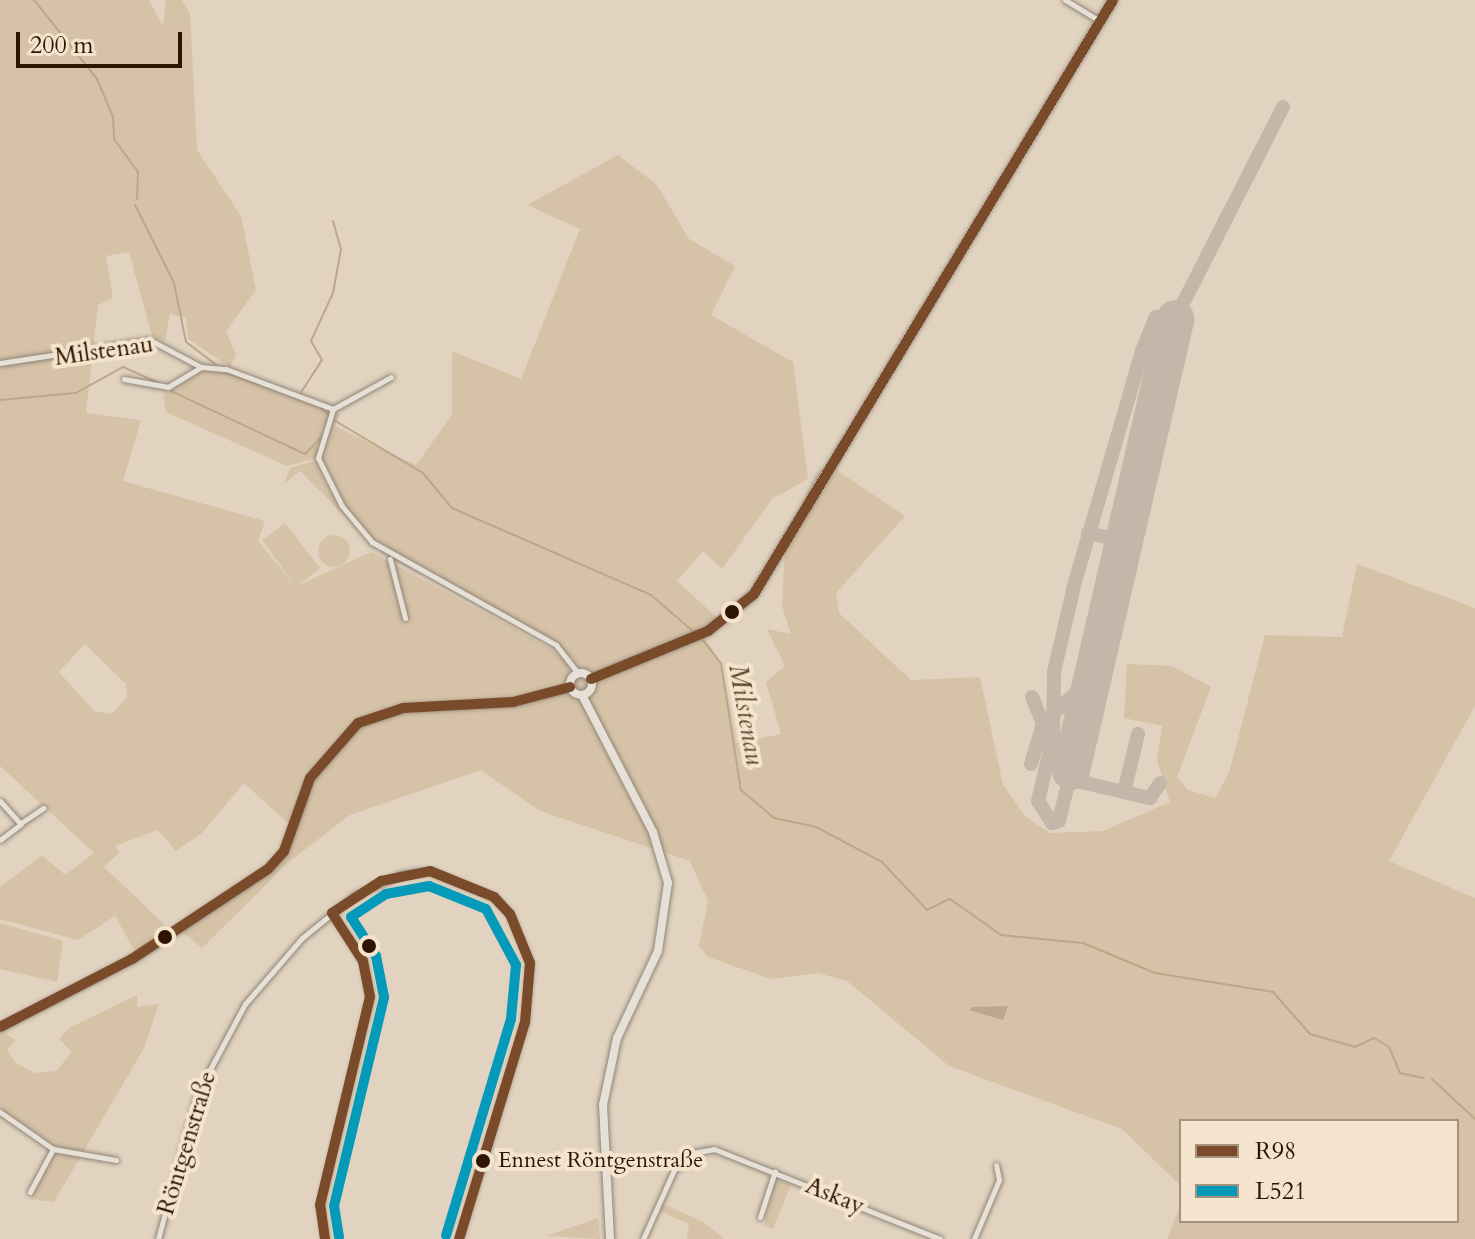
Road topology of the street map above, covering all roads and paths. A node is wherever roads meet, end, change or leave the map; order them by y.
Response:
1 (1065, 0) edge
2 (1113, 0) edge
3 (1100, 21) junction
4 (0, 363) edge
5 (201, 367) junction
6 (391, 377) dead end
7 (124, 379) dead end
8 (333, 409) junction
9 (390, 558) junction
10 (405, 618) dead end
11 (578, 673) junction
12 (591, 679) junction
13 (570, 687) junction
14 (582, 695) junction
15 (0, 801) edge
16 (43, 808) dead end
17 (21, 824) junction
18 (0, 840) edge
19 (332, 913) junction
20 (0, 1027) edge
21 (0, 1112) edge
22 (53, 1149) junction
23 (116, 1160) dead end
24 (996, 1165) dead end
25 (775, 1171) junction
26 (30, 1192) dead end
27 (760, 1217) dead end
28 (158, 1239) edge
29 (325, 1239) edge
30 (459, 1239) edge
31 (610, 1239) edge
32 (643, 1239) edge
33 (940, 1239) edge
34 (974, 1239) edge

1 - 3 street
2 - 3 main road
3 - 12 main road
4 - 5 street, Milstenau
5 - 7 street, Milstenau
5 - 8 street, Milstenau
6 - 8 street
8 - 9 street
9 - 10 street
9 - 11 street
11 - 12 main road
11 - 13 main road
12 - 14 main road
13 - 14 main road
13 - 20 street
14 - 31 main road
15 - 17 street
16 - 17 street
17 - 18 street
19 - 28 street, Röntgenstraße
19 - 29 street
19 - 30 street, Röntgenstraße
21 - 22 street
22 - 23 street
22 - 26 street
24 - 34 street
25 - 27 street, Askay
25 - 32 street, Askay
25 - 33 street, Askay

